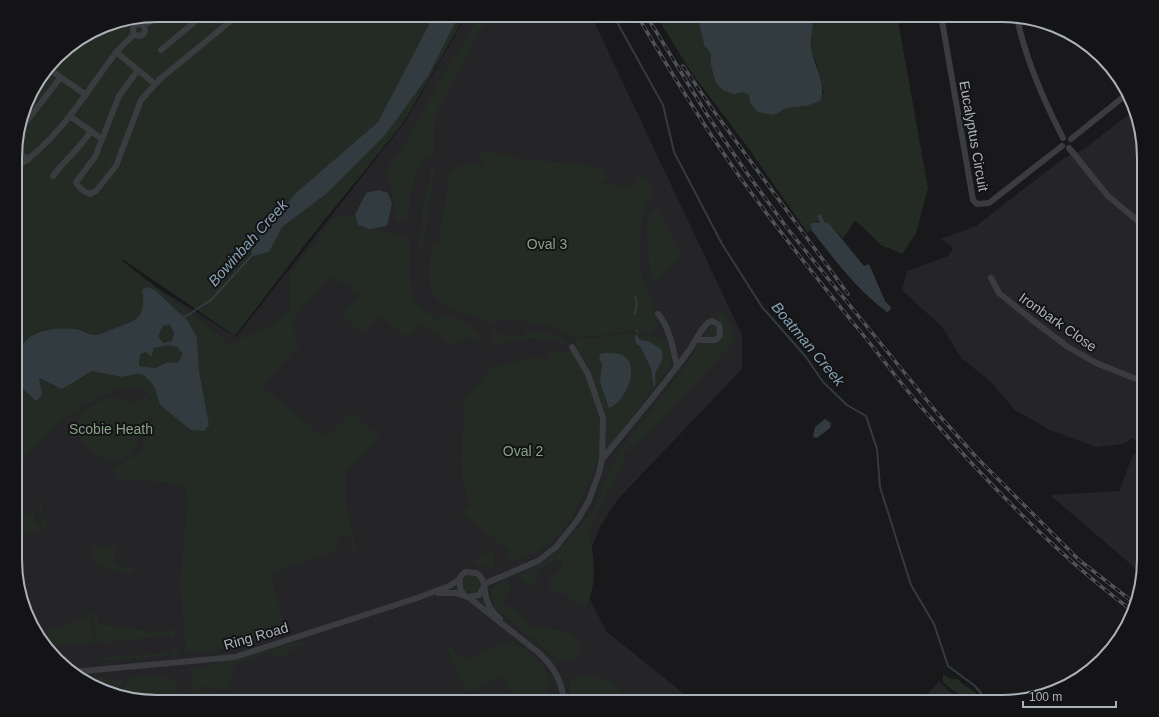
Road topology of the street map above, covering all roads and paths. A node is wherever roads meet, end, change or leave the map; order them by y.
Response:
1 (148, 22) edge
2 (194, 22) edge
3 (230, 22) edge
4 (941, 22) edge
5 (1018, 23) edge
6 (134, 26) joint
7 (143, 26) junction
8 (134, 34) junction
9 (161, 50) dead end
10 (116, 52) junction
11 (138, 70) junction
12 (52, 72) edge
13 (60, 78) junction
14 (155, 84) junction
15 (86, 95) junction
16 (1123, 97) edge
17 (71, 117) junction
18 (28, 119) edge
19 (90, 132) junction
20 (1063, 138) junction
21 (102, 139) junction
22 (1071, 139) junction
23 (1062, 146) junction
24 (1069, 148) junction
25 (22, 155) edge
26 (28, 160) junction
27 (22, 164) edge
28 (53, 176) dead end
29 (1137, 220) edge
30 (991, 278) dead end
31 (658, 314) dead end
32 (697, 340) dead end
33 (572, 347) dead end
34 (677, 367) junction
35 (1137, 379) edge
36 (602, 459) junction
37 (482, 576) junction
38 (495, 578) junction
39 (459, 580) junction
40 (484, 585) junction
41 (466, 597) junction
42 (417, 598) junction
43 (505, 624) junction
44 (81, 671) edge
45 (563, 695) edge

1 - 7 street
2 - 9 street
3 - 14 street
4 - 23 street, Eucalyptus Circuit
5 - 20 street
6 - 7 street
6 - 8 street
7 - 8 street
8 - 10 street
10 - 11 street
10 - 15 street
11 - 14 street
11 - 21 street
12 - 13 street
13 - 15 street
13 - 18 street
14 - 21 street
15 - 17 street
16 - 22 street
17 - 19 street
17 - 26 street
19 - 21 street
19 - 28 street
20 - 22 street
20 - 23 street
22 - 24 street
23 - 24 street
24 - 29 street
25 - 26 street
26 - 27 street
30 - 35 street, Ironbark Close
31 - 34 street
32 - 34 street
33 - 36 street
34 - 36 street
36 - 38 street
37 - 38 street
37 - 39 street, Ring Road
37 - 40 street, Ring Road
38 - 40 street
39 - 41 street
39 - 42 street, Ring Road
40 - 41 street
40 - 43 street, Ring Road
41 - 42 street, Ring Road
41 - 43 street, Ring Road
42 - 44 street, Ring Road
43 - 45 street, Ring Road

